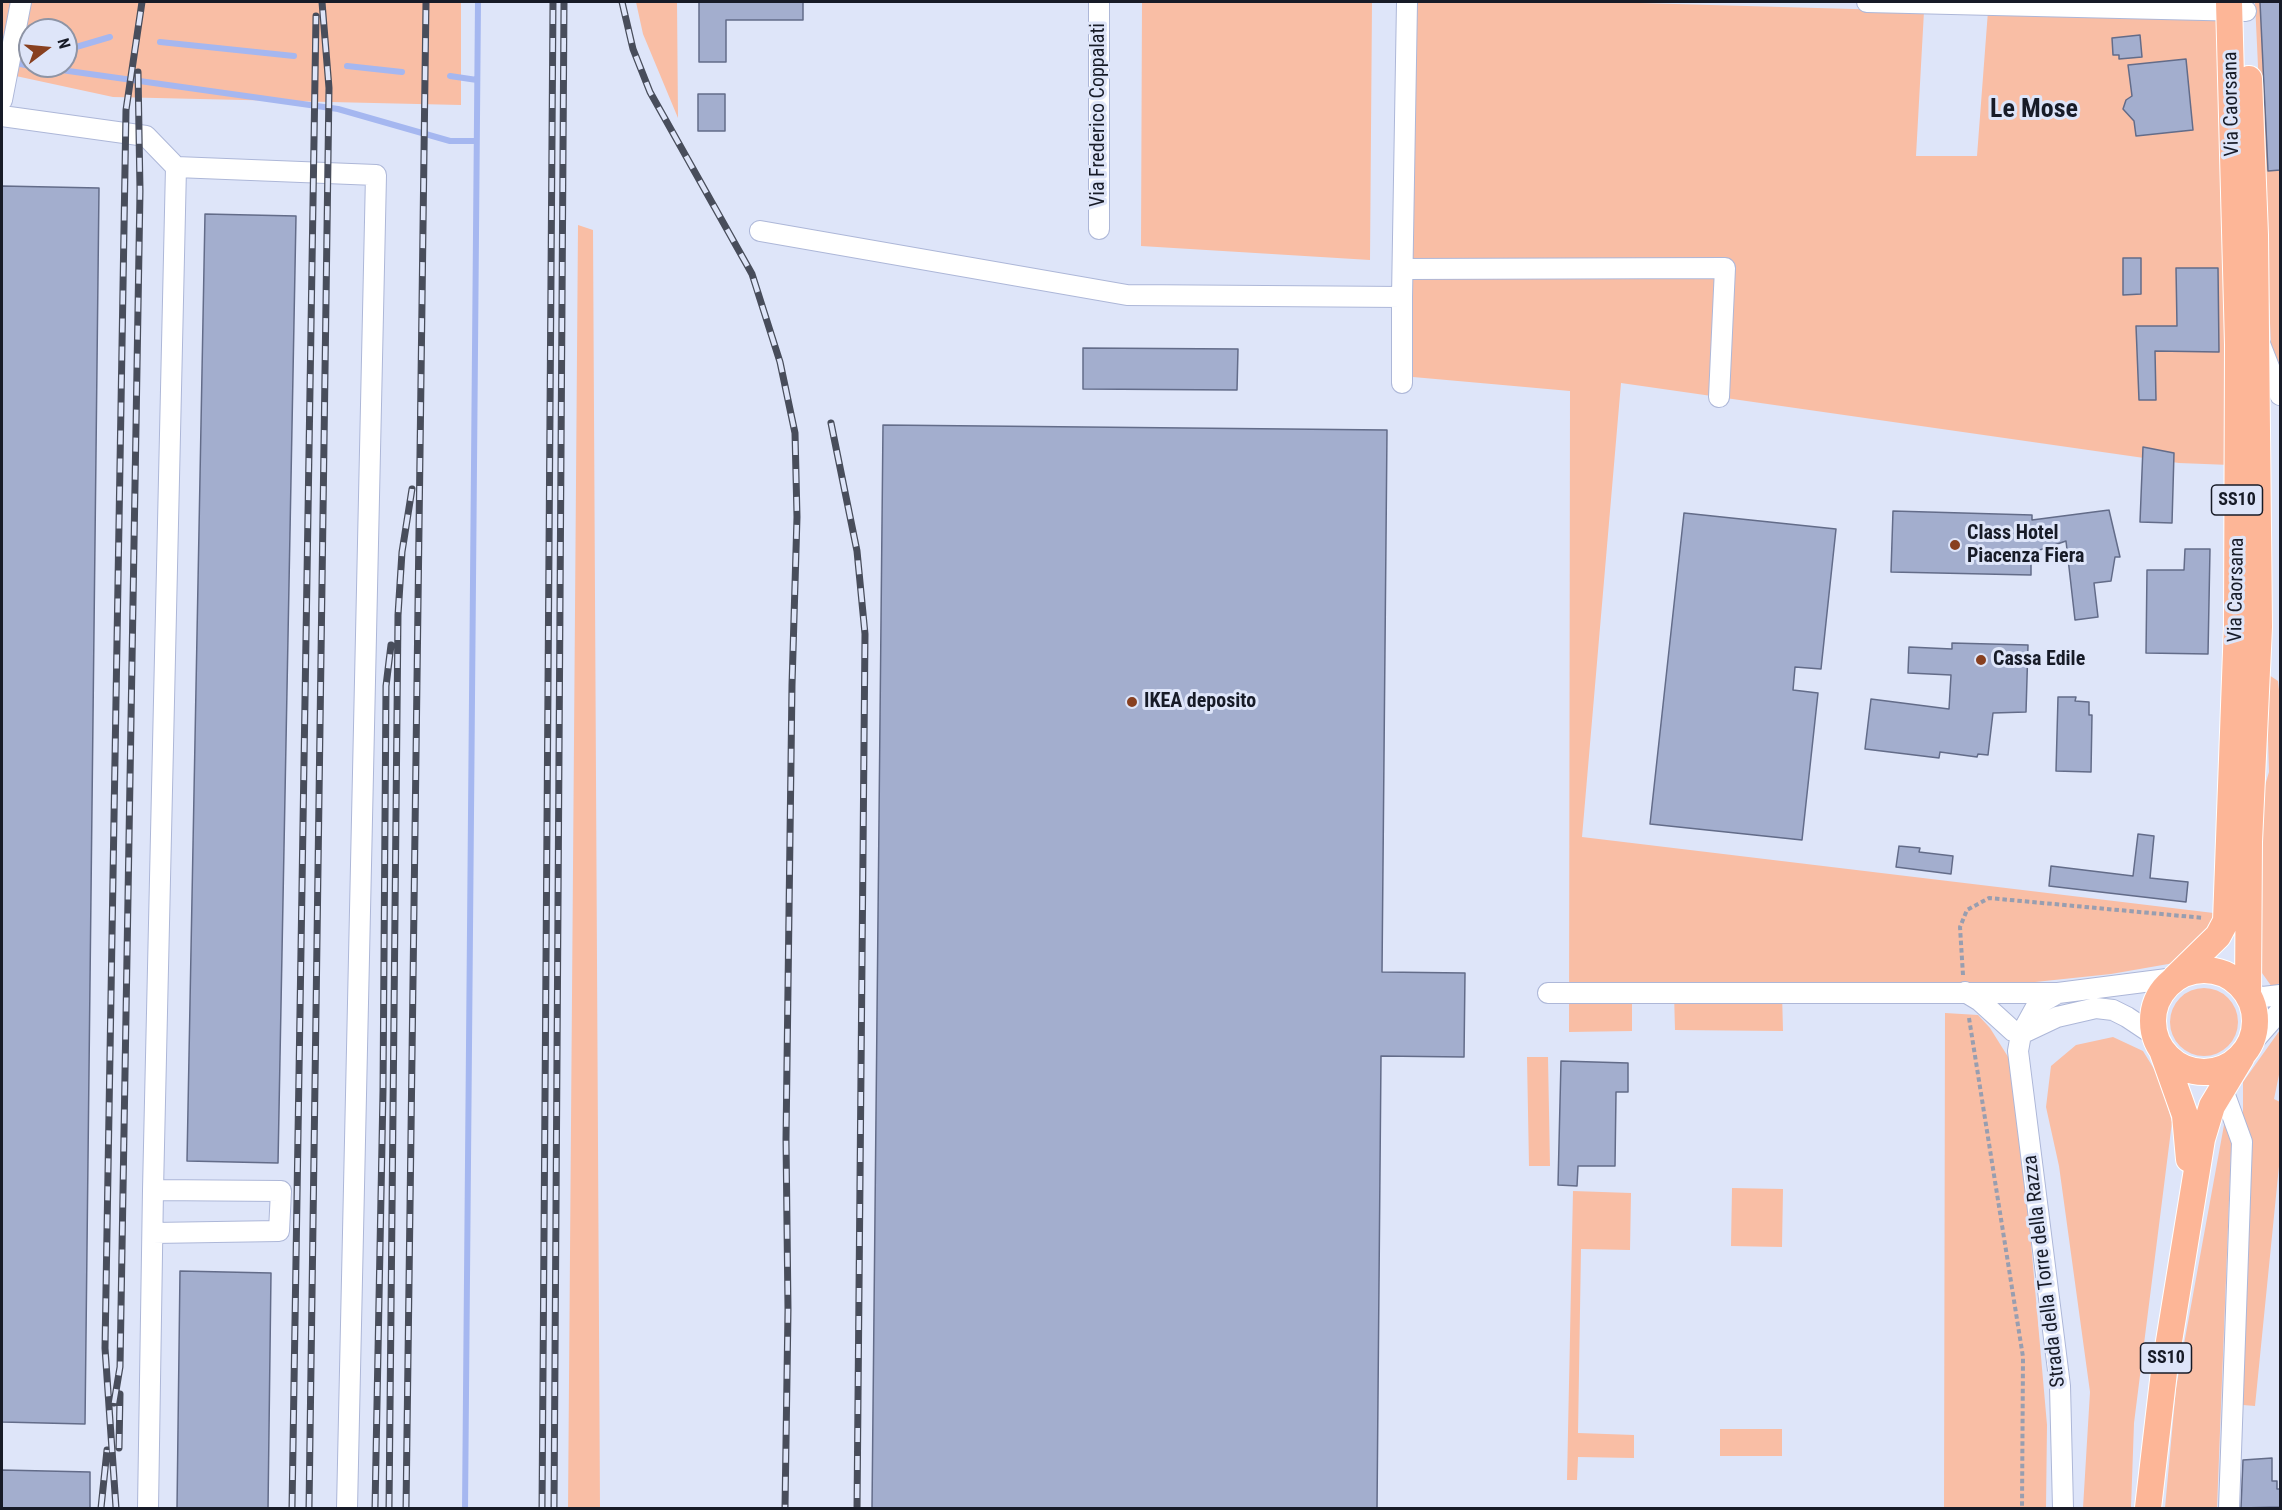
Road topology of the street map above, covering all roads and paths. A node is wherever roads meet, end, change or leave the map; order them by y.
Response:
1 (21, 2) edge
2 (1099, 2) edge
3 (1407, 2) edge
4 (1867, 2) edge
5 (2238, 6) edge
6 (2, 100) edge
7 (2, 116) edge
8 (176, 167) junction
9 (1099, 229) dead end
10 (760, 231) dead end
11 (1404, 269) junction
12 (1402, 297) junction
13 (2256, 332) junction
14 (1402, 383) dead end
15 (2280, 395) edge
16 (1719, 397) dead end
17 (2175, 978) junction
18 (1965, 992) junction
19 (1548, 993) dead end
20 (2058, 993) junction
21 (2248, 994) junction
22 (2280, 995) edge
23 (2280, 1011) edge
24 (2021, 1034) junction
25 (2158, 1043) junction
26 (2246, 1051) junction
27 (2222, 1087) junction
28 (153, 1190) junction
29 (2189, 1208) junction
30 (153, 1233) junction
31 (148, 1509) edge
32 (346, 1509) edge
33 (2062, 1509) edge
34 (2148, 1509) edge
35 (2229, 1509) edge

1 - 6 street
2 - 9 street, Via Frederico Coppalati
3 - 11 street
4 - 5 street
5 - 13 main road, Via Caorsana / SS10
5 - 17 main road, Via Caorsana / SS10
7 - 8 street
8 - 28 street
8 - 32 street
10 - 12 street
11 - 12 street
11 - 16 street
12 - 14 street
13 - 15 street
13 - 21 main road, Via Caorsana / SS10
17 - 20 street
17 - 21 main road
17 - 25 main road
18 - 19 street
18 - 20 street
18 - 24 street
20 - 24 street
21 - 22 street
21 - 26 main road
23 - 26 street
24 - 25 street
24 - 33 street, Strada della Torre della Razza
25 - 26 main road
25 - 29 main road, SS10
26 - 27 main road, SS10
27 - 29 main road, SS10
27 - 35 street
28 - 30 street
28 - 30 street
29 - 34 main road, SS10
30 - 31 street

